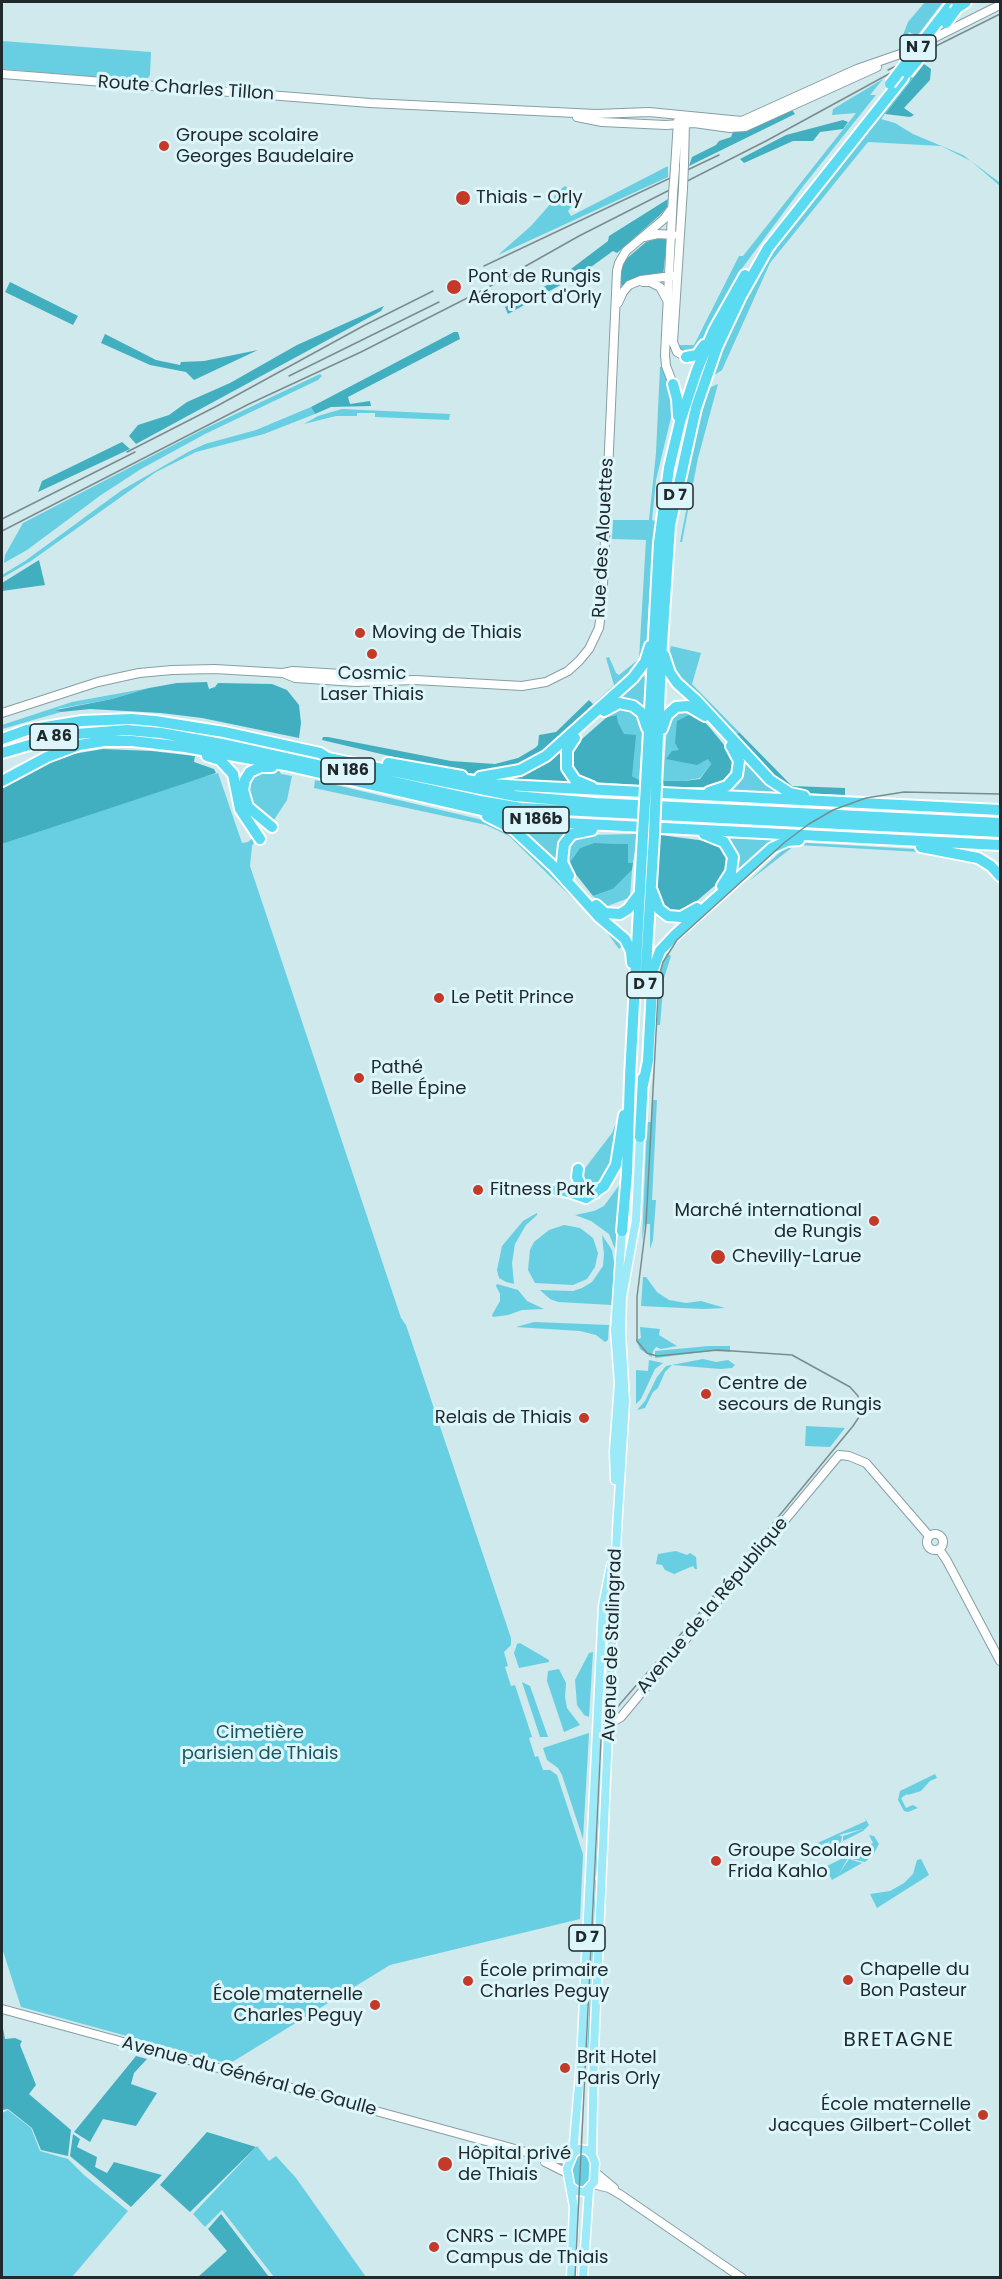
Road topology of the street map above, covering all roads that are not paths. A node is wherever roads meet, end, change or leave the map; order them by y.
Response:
1 (957, 5) edge
2 (1000, 5) edge
3 (897, 56) junction
4 (2, 74) edge
5 (560, 113) junction
6 (682, 114) junction
7 (681, 124) junction
8 (848, 142) junction
9 (672, 208) junction
10 (670, 234) junction
11 (639, 239) junction
12 (679, 247) junction
13 (672, 276) junction
14 (635, 282) junction
15 (668, 303) junction
16 (616, 312) junction
17 (709, 342) junction
18 (686, 357) joint
19 (674, 384) joint
20 (678, 431) junction
21 (655, 634) junction
22 (662, 650) junction
23 (2, 713) edge
24 (103, 725) junction
25 (648, 738) junction
26 (2, 739) edge
27 (658, 744) junction
28 (185, 747) junction
29 (2, 753) edge
30 (320, 753) junction
31 (285, 765) junction
32 (25, 767) junction
33 (423, 770) junction
34 (2, 776) edge
35 (2, 781) edge
36 (651, 786) junction
37 (597, 790) junction
38 (701, 795) junction
39 (829, 802) junction
40 (1000, 802) edge
41 (911, 806) junction
42 (469, 807) junction
43 (1000, 810) edge
44 (1000, 823) edge
45 (605, 826) junction
46 (272, 827) dead end
47 (700, 830) junction
48 (1000, 832) edge
49 (649, 834) junction
50 (814, 835) junction
51 (881, 838) junction
52 (260, 839) dead end
53 (1000, 845) edge
54 (1000, 876) edge
55 (650, 886) junction
56 (640, 893) junction
57 (634, 997) junction
58 (630, 1077) junction
59 (643, 1085) junction
60 (640, 1137) joint
61 (578, 1169) dead end
62 (556, 1190) dead end
63 (595, 1193) junction
64 (622, 1231) joint
65 (1000, 1661) edge
66 (610, 1721) junction
67 (597, 1722) junction
68 (2, 2009) edge
69 (496, 2144) junction
70 (592, 2155) junction
71 (571, 2157) junction
72 (567, 2173) junction
73 (596, 2173) junction
74 (571, 2187) junction
75 (591, 2187) junction
76 (621, 2195) junction
77 (571, 2277) edge
78 (583, 2277) edge
79 (742, 2277) edge

1 - 8 highway, N 7, bridge
1 - 8 highway, N 7, bridge
2 - 3 main road
3 - 6 main road
3 - 7 main road
4 - 5 main road, Route Charles Tillon
5 - 6 main road
5 - 7 main road
6 - 7 main road
7 - 9 main road, bridge
7 - 12 main road, bridge
8 - 17 highway, D 7
8 - 22 highway, D 7
9 - 10 main road
9 - 11 main road, Rue des Alouettes
10 - 11 main road
10 - 12 main road
10 - 13 main road
11 - 16 main road, Rue des Alouettes
12 - 13 main road
13 - 14 main road
13 - 15 main road
13 - 18 main road
14 - 15 main road
14 - 16 main road
15 - 19 main road
16 - 23 main road, Rue des Alouettes
17 - 18 highway
17 - 20 highway, D 7
19 - 20 highway
20 - 21 highway, D 7
21 - 25 highway, D 7
21 - 33 highway
22 - 27 highway, D 7
22 - 39 highway
24 - 26 highway, A 86
24 - 29 highway, A 86
24 - 30 highway, N 186
24 - 48 highway, N 186
25 - 36 highway, D 7
25 - 37 highway
27 - 36 highway, D 7
27 - 38 highway
28 - 31 highway, N 186b
28 - 32 highway, N 186b
28 - 52 highway
30 - 33 highway, N 186b
30 - 44 highway, N 186
31 - 42 highway, N 186b
31 - 46 highway
32 - 34 highway, N 186b
32 - 35 highway
33 - 37 highway, N 186b
36 - 49 highway, D 7, bridge
37 - 38 highway, N 186b
38 - 39 highway, N 186b
39 - 41 highway, N 186b
40 - 41 highway
41 - 43 highway, N 186b
42 - 45 highway, N 186b
42 - 57 highway
45 - 47 highway, N 186b
45 - 56 highway
47 - 50 highway, N 186b
47 - 55 highway
49 - 55 highway, D 7
49 - 56 highway, D 7
50 - 51 highway, N 186b
50 - 59 highway
51 - 53 highway, N 186b
51 - 54 highway
55 - 59 highway, D 7
56 - 57 highway, D 7
57 - 58 highway, D 7
58 - 63 highway
58 - 64 highway, D 7
59 - 60 highway, D 7
60 - 66 main road, Avenue de Stalingrad / D 7
61 - 63 highway
62 - 63 highway
64 - 67 main road, D 7
65 - 66 main road, Avenue de la République
66 - 67 main road
66 - 70 main road, Avenue de Stalingrad / D 7
67 - 71 main road, D 7
68 - 69 main road, Avenue du Général de Gaulle
69 - 71 main road, Avenue du Général de Gaulle
69 - 72 main road, Avenue du Général de Gaulle
70 - 71 main road
70 - 73 main road, D 7
71 - 72 main road, D 7
72 - 74 main road, D 7
73 - 75 main road, D 7
73 - 76 main road
74 - 75 main road
74 - 77 main road, D 7
75 - 76 main road
75 - 78 main road, D 7
76 - 79 main road

